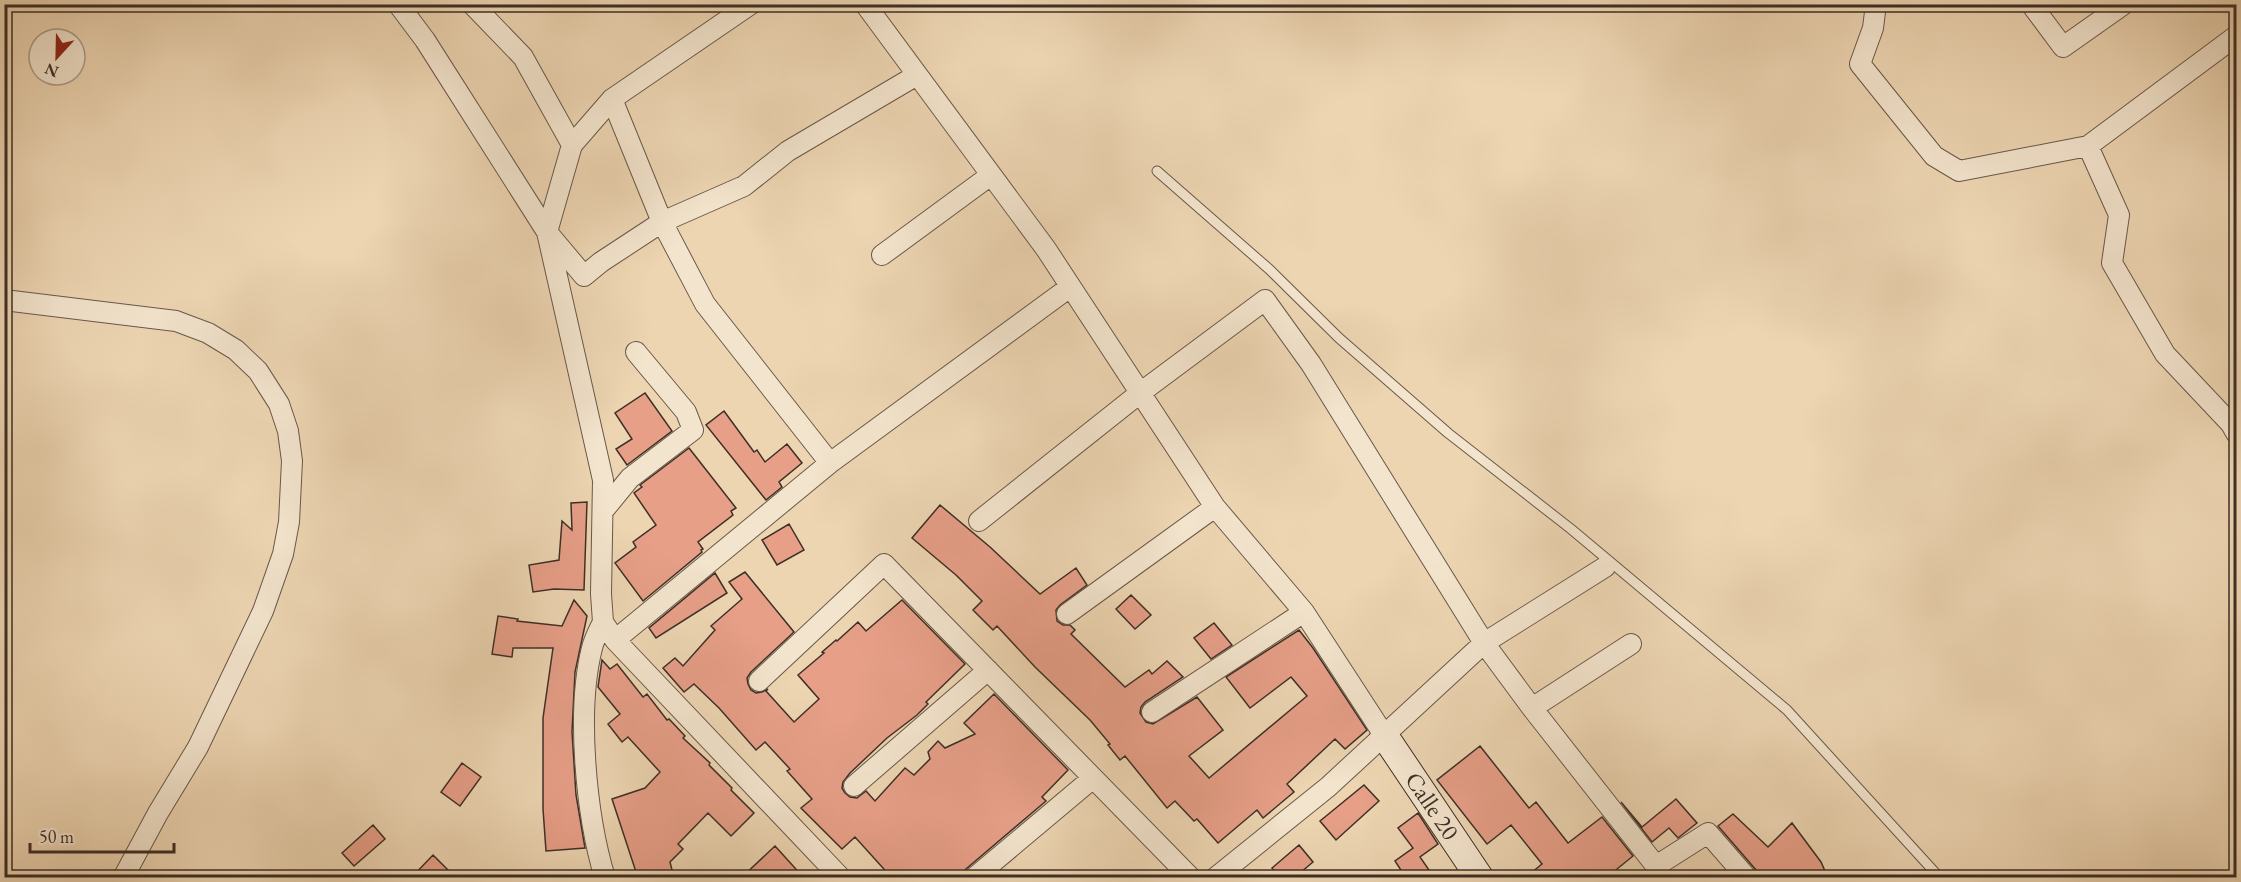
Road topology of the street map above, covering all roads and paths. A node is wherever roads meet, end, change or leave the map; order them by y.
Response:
1 (398, 4) edge
2 (472, 4) edge
3 (751, 4) edge
4 (865, 4) edge
5 (1876, 4) edge
6 (2031, 4) edge
7 (2124, 4) edge
8 (2236, 36) edge
9 (917, 75) junction
10 (612, 99) junction
11 (572, 145) junction
12 (2088, 146) junction
13 (1156, 171) dead end
14 (991, 175) junction
15 (662, 222) junction
16 (547, 232) junction
17 (882, 255) dead end
18 (1070, 286) junction
19 (4, 300) edge
20 (636, 352) dead end
21 (1140, 393) junction
22 (2236, 433) edge
23 (830, 463) junction
24 (1215, 507) junction
25 (603, 511) junction
26 (979, 521) dead end
27 (1605, 567) dead end
28 (1304, 612) junction
29 (1067, 614) dead end
30 (603, 622) junction
31 (615, 640) junction
32 (1484, 643) junction
33 (1632, 644) dead end
34 (988, 670) junction
35 (759, 681) dead end
36 (1532, 708) junction
37 (1152, 712) dead end
38 (1384, 735) junction
39 (1093, 778) junction
40 (854, 786) dead end
41 (123, 878) edge
42 (605, 878) edge
43 (841, 878) edge
44 (974, 878) edge
45 (1191, 878) edge
46 (1215, 878) edge
47 (1480, 878) edge
48 (1748, 878) edge
49 (1940, 878) edge

1 - 16 street
2 - 11 street
3 - 10 street
4 - 9 street
5 - 12 street
6 - 7 street
8 - 12 street
9 - 14 street
9 - 15 street
10 - 11 street
10 - 15 street
11 - 16 street
12 - 22 street
13 - 49 lane
14 - 17 street
14 - 18 street
15 - 16 street
15 - 23 street
16 - 25 street
18 - 21 street
18 - 23 street
19 - 41 street
20 - 25 street
21 - 24 street
21 - 26 street
21 - 32 street
23 - 31 street
24 - 28 street
24 - 29 street
25 - 30 street
27 - 32 street
28 - 37 street
28 - 38 street
30 - 31 street
30 - 42 street
31 - 43 street
32 - 36 street
32 - 38 street
33 - 36 street
34 - 35 street
34 - 39 street
34 - 40 street
36 - 48 street
38 - 46 street
38 - 47 main road, Calle 20
39 - 44 street
39 - 45 street

